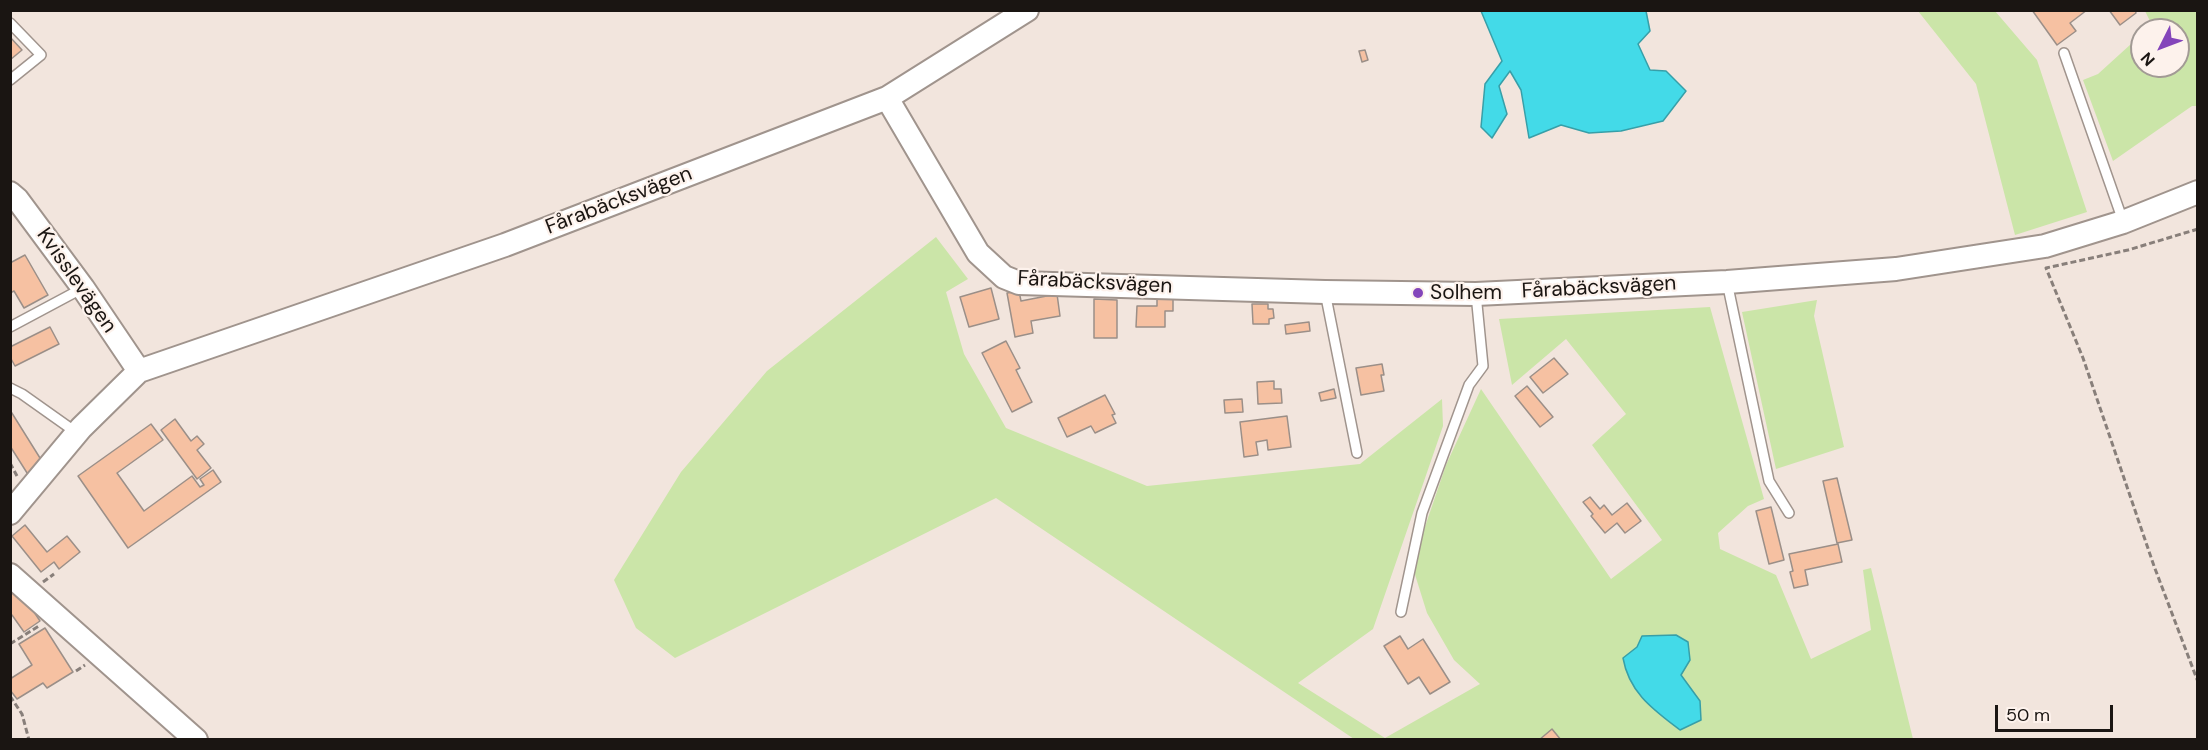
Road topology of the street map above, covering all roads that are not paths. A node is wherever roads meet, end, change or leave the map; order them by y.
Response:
1 (1027, 10) edge
2 (10, 24) edge
3 (2064, 53) dead end
4 (10, 80) edge
5 (887, 98) junction
6 (2198, 192) edge
7 (10, 193) edge
8 (2123, 222) junction
9 (1727, 282) junction
10 (83, 288) junction
11 (1325, 292) junction
12 (1476, 294) junction
13 (10, 327) edge
14 (139, 371) junction
15 (10, 388) edge
16 (77, 433) junction
17 (1357, 453) dead end
18 (10, 513) edge
19 (1789, 513) dead end
20 (10, 575) edge
21 (1401, 612) dead end
22 (196, 740) edge

1 - 5 street
2 - 4 lane
3 - 8 lane
5 - 11 street, Fårabäcksvägen
5 - 14 street, Fårabäcksvägen
6 - 8 street, Fårabäcksvägen
7 - 10 street, Kvisslevägen
8 - 9 street, Fårabäcksvägen
9 - 12 street, Fårabäcksvägen
9 - 19 lane
10 - 13 lane
10 - 14 street, Kvisslevägen
11 - 12 street, Fårabäcksvägen
11 - 17 lane
12 - 21 lane
14 - 16 street, Fårabäcksvägen
15 - 16 lane
16 - 18 street, Fårabäcksvägen
20 - 22 street

